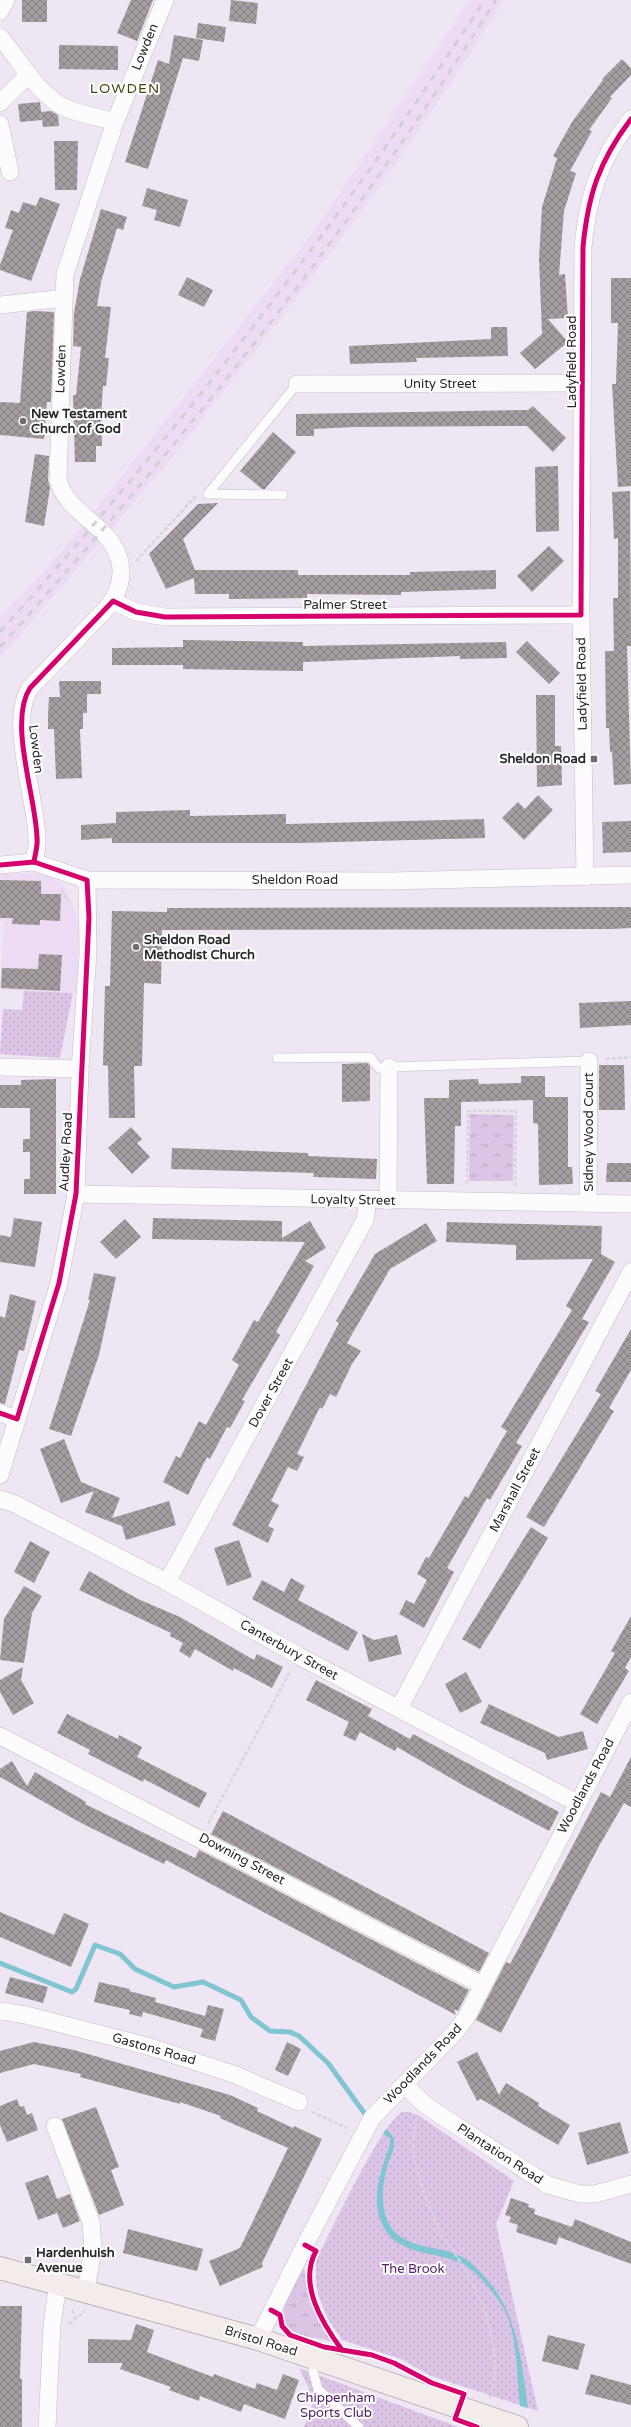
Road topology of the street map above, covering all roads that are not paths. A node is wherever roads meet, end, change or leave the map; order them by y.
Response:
1 (6, 0) edge
2 (165, 0) edge
3 (0, 11) edge
4 (0, 37) edge
5 (29, 74) junction
6 (0, 103) edge
7 (631, 119) edge
8 (115, 122) junction
9 (0, 124) edge
10 (10, 172) dead end
11 (64, 298) junction
12 (0, 305) edge
13 (583, 383) junction
14 (297, 384) joint
15 (283, 495) dead end
16 (112, 601) junction
17 (581, 615) junction
18 (34, 862) junction
19 (0, 865) edge
20 (631, 875) edge
21 (585, 877) junction
22 (87, 880) junction
23 (277, 1058) dead end
24 (589, 1061) joint
25 (0, 1067) edge
26 (80, 1069) junction
27 (389, 1069) junction
28 (76, 1194) junction
29 (368, 1201) junction
30 (388, 1201) junction
31 (588, 1203) junction
32 (631, 1204) edge
33 (631, 1272) edge
34 (0, 1413) edge
35 (17, 1418) junction
36 (0, 1475) edge
37 (0, 1499) edge
38 (167, 1582) junction
39 (631, 1702) edge
40 (399, 1708) junction
41 (0, 1736) edge
42 (577, 1803) junction
43 (482, 1985) junction
44 (2, 2011) edge
45 (405, 2085) junction
46 (299, 2102) dead end
47 (55, 2126) dead end
48 (631, 2184) edge
49 (0, 2268) edge
50 (58, 2283) junction
51 (86, 2290) junction
52 (258, 2339) junction
53 (316, 2358) junction
54 (46, 2427) edge
55 (359, 2427) edge
56 (517, 2427) edge

1 - 3 street
2 - 8 street, Lowden
4 - 5 street
5 - 6 street
5 - 8 street
7 - 13 street, Ladyfield Road
8 - 11 street, Lowden
9 - 10 street
11 - 12 street
11 - 16 street, Lowden
13 - 14 street, Unity Street
13 - 17 street, Ladyfield Road
14 - 15 lane
16 - 17 street, Palmer Street
16 - 18 street, Lowden
17 - 21 street, Ladyfield Road
18 - 19 street
18 - 22 street, Sheldon Road
20 - 21 street, Sheldon Road
21 - 22 street, Sheldon Road
22 - 26 street, Audley Road
23 - 27 lane
24 - 27 lane
24 - 31 street, Sidney Wood Court
25 - 26 street
26 - 28 street, Audley Road
27 - 30 street
28 - 29 street, Loyalty Street
28 - 35 street, Audley Road
29 - 30 street, Loyalty Street
29 - 38 street, Dover Street
30 - 31 street, Loyalty Street
31 - 32 street, Loyalty Street
33 - 40 street, Marshall Street
34 - 35 street
35 - 36 street, Audley Road
37 - 38 street, Canterbury Street
38 - 40 street, Canterbury Street
39 - 42 street, Woodlands Road
40 - 42 street, Canterbury Street
41 - 43 street, Downing Street
42 - 43 street, Woodlands Road
43 - 45 street, Woodlands Road
44 - 46 street, Gastons Road
45 - 48 street, Plantation Road
45 - 52 street, Woodlands Road
47 - 51 street
49 - 50 main road, Bristol Road
50 - 51 main road, Bristol Road
50 - 54 street
51 - 52 main road, Bristol Road
52 - 53 main road, Bristol Road
53 - 55 lane
53 - 56 main road, Bristol Road

